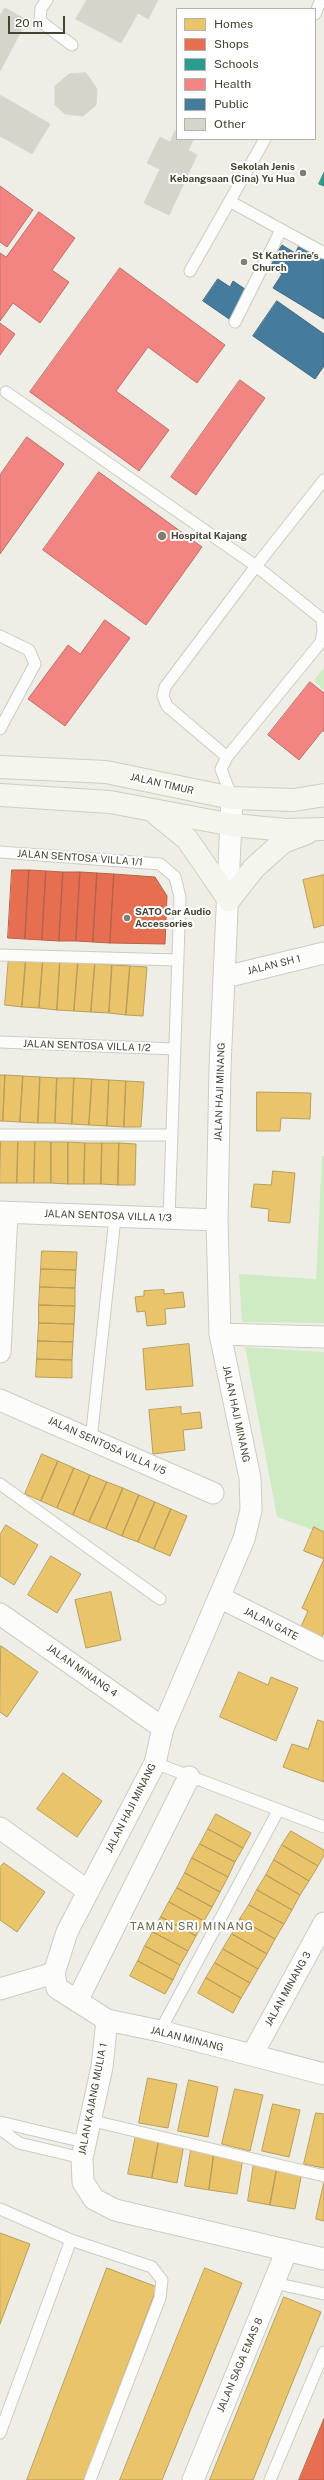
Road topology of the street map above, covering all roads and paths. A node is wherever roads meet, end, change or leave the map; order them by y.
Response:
1 (47, 0) edge
2 (320, 0) edge
3 (316, 11) edge
4 (72, 45) dead end
5 (264, 140) edge
6 (231, 202) junction
7 (281, 230) junction
8 (324, 254) edge
9 (190, 271) dead end
10 (235, 322) dead end
11 (6, 392) dead end
12 (324, 480) edge
13 (256, 566) junction
14 (0, 636) edge
15 (0, 729) edge
16 (227, 757) junction
17 (0, 767) edge
18 (324, 794) edge
19 (0, 795) edge
20 (232, 798) junction
21 (150, 809) junction
22 (233, 825) junction
23 (321, 829) edge
24 (0, 852) edge
25 (228, 900) junction
26 (324, 953) edge
27 (0, 955) edge
28 (177, 960) junction
29 (225, 977) junction
30 (0, 1042) edge
31 (174, 1049) junction
32 (0, 1135) edge
33 (172, 1135) junction
34 (3, 1212) edge
35 (115, 1218) junction
36 (168, 1219) junction
37 (216, 1220) junction
38 (220, 1334) junction
39 (324, 1337) edge
40 (0, 1352) edge
41 (0, 1400) edge
42 (91, 1440) junction
43 (0, 1484) edge
44 (213, 1493) dead end
45 (219, 1597) junction
46 (160, 1599) dead end
47 (0, 1614) edge
48 (324, 1650) edge
49 (163, 1728) junction
50 (155, 1763) junction
51 (189, 1777) junction
52 (278, 1811) junction
53 (324, 1827) edge
54 (0, 1828) edge
55 (88, 1892) junction
56 (324, 1923) edge
57 (55, 1981) junction
58 (0, 1989) edge
59 (77, 2001) junction
60 (107, 2020) junction
61 (160, 2031) junction
62 (252, 2055) junction
63 (324, 2074) edge
64 (89, 2120) junction
65 (0, 2122) edge
66 (0, 2129) edge
67 (83, 2150) junction
68 (324, 2176) edge
69 (0, 2209) edge
70 (71, 2240) junction
71 (287, 2250) junction
72 (324, 2259) edge
73 (274, 2283) junction
74 (324, 2294) edge
75 (324, 2352) edge
76 (0, 2433) edge
77 (90, 2480) edge
78 (193, 2480) edge
79 (270, 2480) edge

1 - 4 lane
2 - 3 lane
5 - 6 lane
6 - 7 lane
6 - 9 lane
7 - 8 lane
7 - 10 lane
11 - 13 lane
12 - 13 lane
13 - 16 lane
13 - 16 lane
14 - 15 lane
16 - 20 lane
17 - 20 main road, JALAN TIMUR
18 - 20 main road, JALAN TIMUR
19 - 21 main road
20 - 22 street, JALAN HAJI MINANG
21 - 22 main road
21 - 25 main road
22 - 23 main road
22 - 25 street, JALAN HAJI MINANG
23 - 25 main road
24 - 28 lane, JALAN SENTOSA VILLA 1/1
25 - 29 street, JALAN HAJI MINANG
26 - 29 street, JALAN SH 1
27 - 28 lane
28 - 31 lane
29 - 37 street, JALAN HAJI MINANG
30 - 31 lane, JALAN SENTOSA VILLA 1/2
31 - 33 lane
32 - 33 lane
33 - 36 lane
34 - 35 street, JALAN SENTOSA VILLA 1/3
34 - 40 street
35 - 36 street, JALAN SENTOSA VILLA 1/3
35 - 42 lane
36 - 37 street, JALAN SENTOSA VILLA 1/3
37 - 38 street, JALAN HAJI MINANG
38 - 39 street
38 - 45 street, JALAN HAJI MINANG
41 - 42 street, JALAN SENTOSA VILLA 1/5
42 - 44 street, JALAN SENTOSA VILLA 1/5
43 - 46 lane
45 - 48 street, JALAN GATE
45 - 49 street, JALAN HAJI MINANG
47 - 49 street, JALAN MINANG 4
49 - 50 street, JALAN HAJI MINANG
50 - 51 lane
50 - 55 street, JALAN HAJI MINANG
51 - 52 lane
51 - 59 street
52 - 53 lane
52 - 61 lane
54 - 55 street
55 - 57 street, JALAN HAJI MINANG
56 - 62 street, JALAN MINANG 3
57 - 58 street
57 - 59 street, JALAN MINANG
59 - 60 street, JALAN MINANG
60 - 61 street, JALAN MINANG
60 - 64 street, JALAN KAJANG MULIA 1
61 - 62 street, JALAN MINANG
62 - 63 street, JALAN MINANG
64 - 67 street, JALAN KAJANG MULIA 1
64 - 68 lane
65 - 67 lane
66 - 67 lane
67 - 71 street, JALAN KAJANG MULIA 1
69 - 70 lane
70 - 76 lane
70 - 77 lane
71 - 72 street, JALAN KAJANG MULIA 1
71 - 73 street, JALAN SAGA EMAS 8
73 - 74 lane
73 - 78 street, JALAN SAGA EMAS 8
75 - 79 lane

